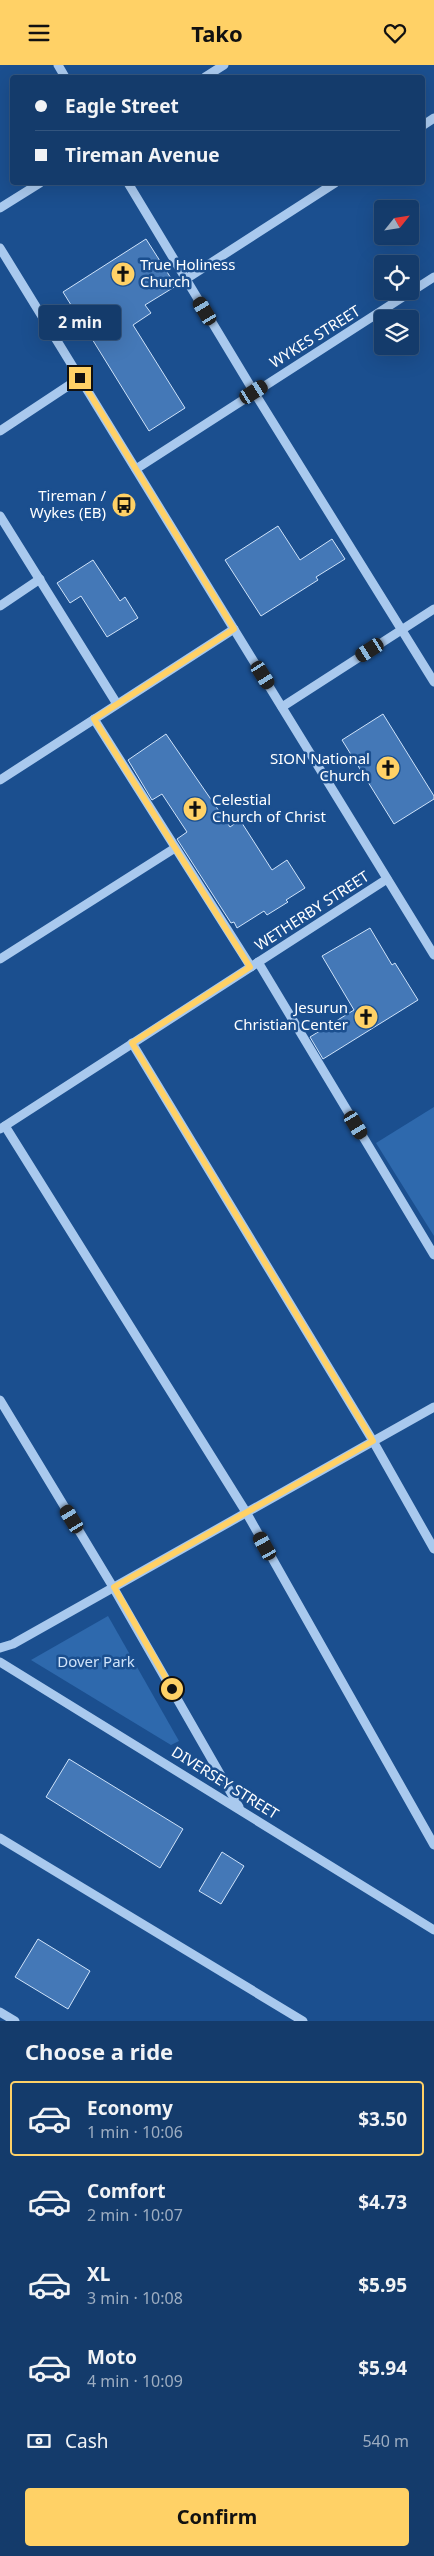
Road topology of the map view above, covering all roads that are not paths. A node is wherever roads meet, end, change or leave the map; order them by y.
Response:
1 (224, 65) edge
2 (208, 75) edge
3 (37, 185) edge
4 (129, 185) edge
5 (332, 185) edge
6 (0, 208) edge
7 (0, 248) edge
8 (434, 277) edge
9 (186, 279) junction
10 (80, 378) junction
11 (254, 392) junction
12 (0, 431) edge
13 (136, 469) junction
14 (0, 516) edge
15 (40, 579) junction
16 (0, 605) edge
17 (434, 609) edge
18 (234, 629) junction
19 (402, 630) junction
20 (434, 683) edge
21 (117, 704) junction
22 (282, 707) junction
23 (94, 719) junction
24 (0, 780) edge
25 (175, 848) junction
26 (387, 879) junction
27 (431, 943) edge
28 (434, 955) edge
29 (0, 959) edge
30 (254, 964) junction
31 (132, 1043) junction
32 (2, 1127) edge
33 (434, 1255) edge
34 (0, 1400) edge
35 (434, 1407) edge
36 (373, 1441) junction
37 (246, 1512) junction
38 (434, 1549) edge
39 (114, 1587) junction
40 (0, 1648) edge
41 (0, 1662) edge
42 (240, 1809) junction
43 (0, 1838) edge
44 (434, 1845) edge
45 (434, 1930) edge
46 (0, 2012) edge
47 (15, 2021) edge
48 (303, 2021) edge

1 - 2 street
3 - 6 street
4 - 9 street
5 - 9 street
7 - 10 street
8 - 11 street, WYKES STREET
9 - 11 street
10 - 12 street
10 - 13 street
11 - 13 street, WYKES STREET
11 - 19 street
13 - 18 street
14 - 15 street
15 - 16 street
15 - 21 street
17 - 19 street
18 - 21 street
18 - 22 street
19 - 20 street
19 - 22 street
21 - 23 street
22 - 26 street
23 - 24 street
23 - 25 street
25 - 29 street
25 - 30 street
26 - 27 street
26 - 30 street, WETHERBY STREET
27 - 28 street
30 - 31 street, WETHERBY STREET
30 - 33 street
31 - 32 street, WETHERBY STREET
31 - 36 street
32 - 37 street
34 - 39 street
35 - 36 street
36 - 37 street
36 - 38 street
37 - 39 street
37 - 44 street
39 - 40 street
39 - 42 street
41 - 42 street, DIVERSEY STREET
42 - 45 street, DIVERSEY STREET
43 - 48 street
46 - 47 street

